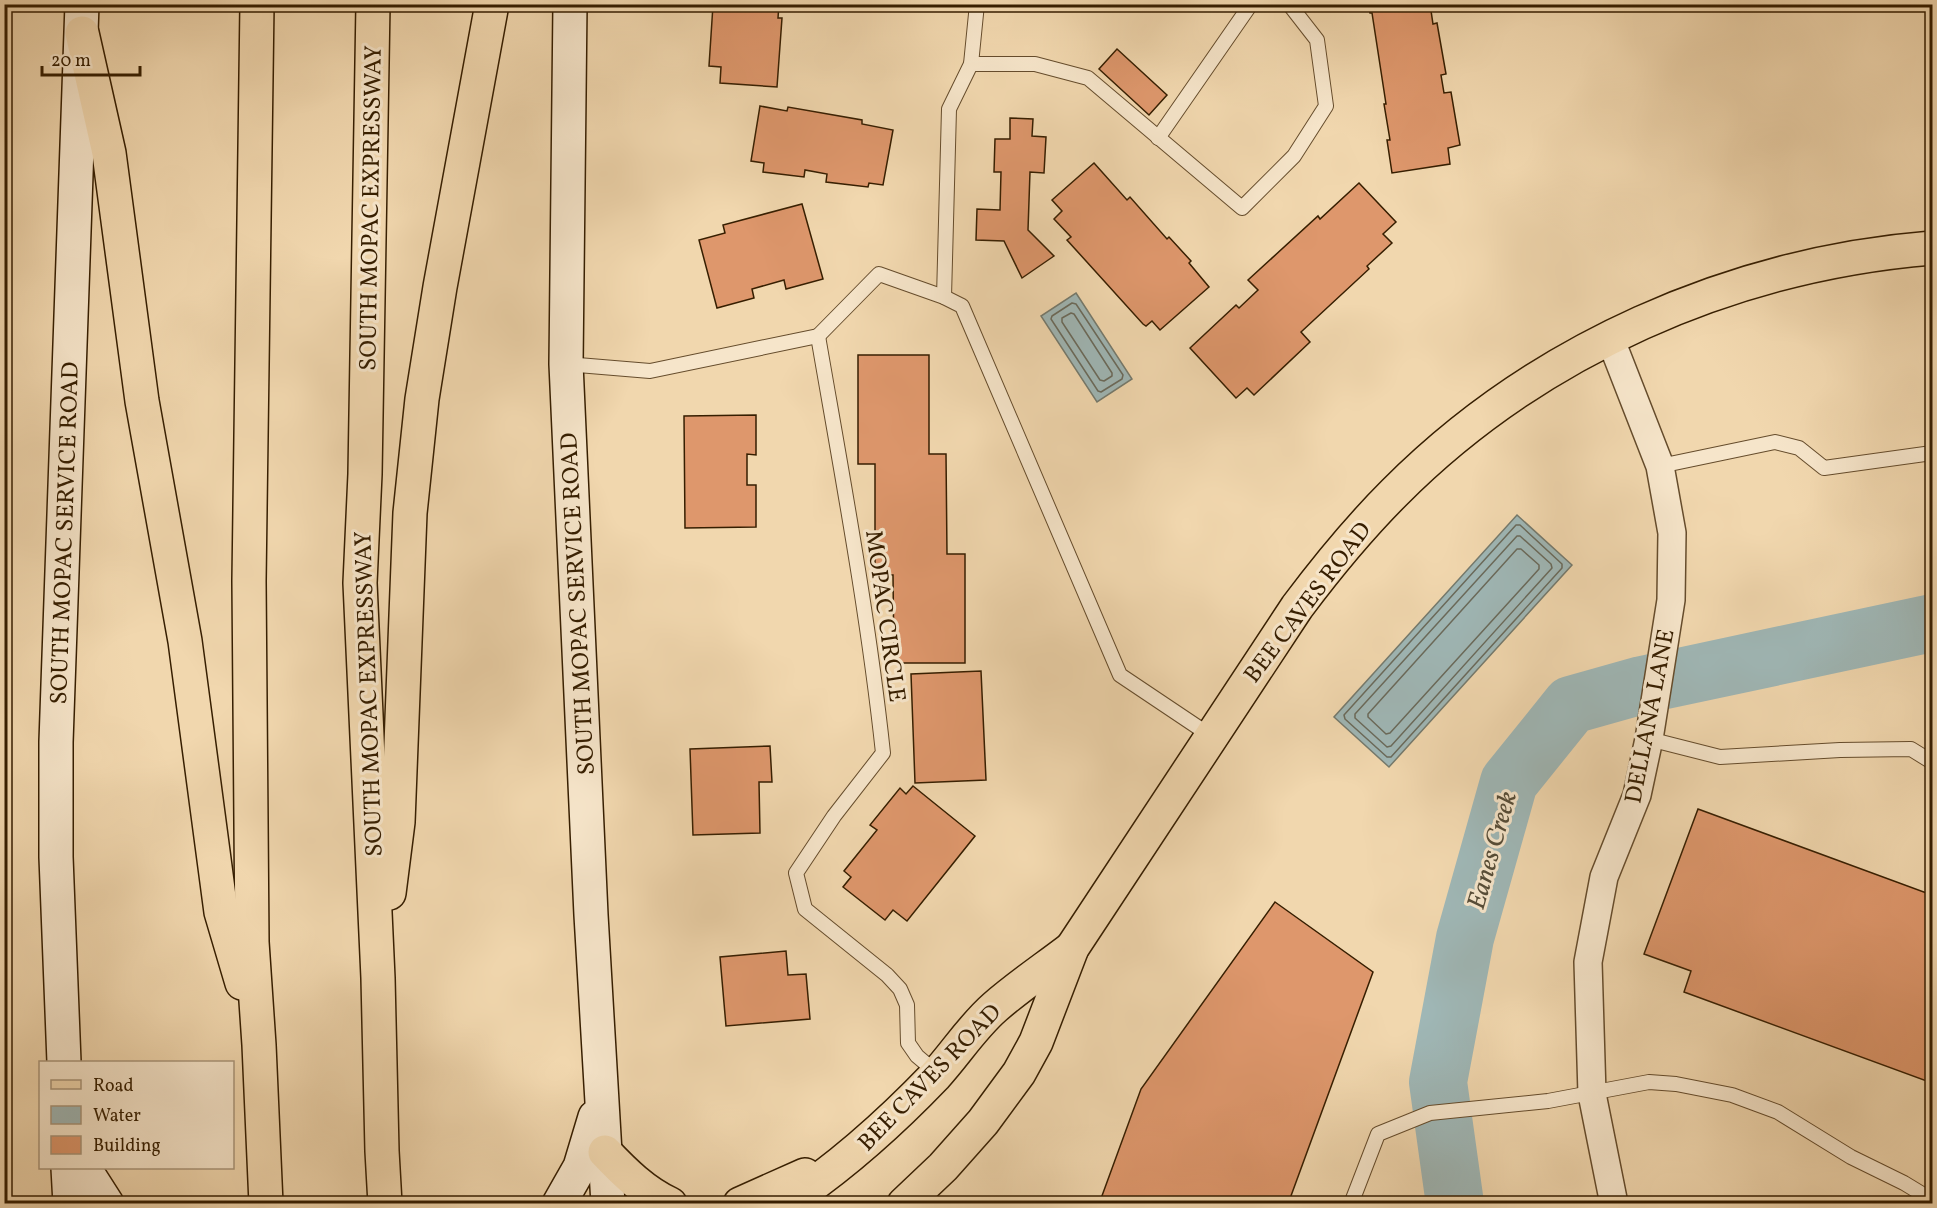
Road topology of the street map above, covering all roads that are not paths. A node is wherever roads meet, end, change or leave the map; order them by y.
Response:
1 (257, 4) edge
2 (373, 4) edge
3 (492, 4) edge
4 (570, 4) edge
5 (976, 4) edge
6 (1251, 4) edge
7 (1289, 4) edge
8 (82, 19) edge
9 (971, 64) junction
10 (1158, 138) junction
11 (1932, 248) edge
12 (944, 297) junction
13 (818, 336) junction
14 (1610, 338) junction
15 (566, 363) junction
16 (1932, 453) edge
17 (1660, 466) junction
18 (1211, 736) junction
19 (1649, 739) junction
20 (1932, 762) edge
21 (1072, 948) junction
22 (378, 978) junction
23 (259, 1045) junction
24 (64, 1061) edge
25 (937, 1073) junction
26 (1592, 1094) junction
27 (601, 1099) junction
28 (605, 1152) junction
29 (854, 1154) junction
30 (68, 1169) edge
31 (85, 1169) edge
32 (1932, 1200) edge
33 (70, 1203) edge
34 (107, 1203) edge
35 (266, 1203) edge
36 (385, 1203) edge
37 (559, 1203) edge
38 (608, 1203) edge
39 (670, 1203) edge
40 (740, 1203) edge
41 (785, 1203) edge
42 (904, 1203) edge
43 (1351, 1203) edge
44 (1614, 1203) edge

1 - 23 main road
2 - 22 main road, SOUTH MOPAC EXPRESSWAY
3 - 22 main road
4 - 15 main road, SOUTH MOPAC SERVICE ROAD
5 - 9 lane
6 - 10 lane
7 - 10 lane
8 - 23 main road
8 - 24 main road, SOUTH MOPAC SERVICE ROAD
9 - 10 lane
9 - 12 lane
11 - 14 main road, BEE CAVES ROAD
12 - 13 lane
12 - 18 lane
13 - 15 lane
13 - 25 lane, MOPAC CIRCLE
14 - 17 street, DELLANA LANE
14 - 18 main road, BEE CAVES ROAD
15 - 27 main road, SOUTH MOPAC SERVICE ROAD
16 - 17 lane
17 - 19 street, DELLANA LANE
18 - 21 main road, BEE CAVES ROAD
19 - 20 lane
19 - 26 street, DELLANA LANE
21 - 25 main road, BEE CAVES ROAD
21 - 42 main road, BEE CAVES ROAD
22 - 36 main road, SOUTH MOPAC EXPRESSWAY
23 - 35 main road
25 - 29 main road, BEE CAVES ROAD
26 - 32 lane
26 - 43 lane
26 - 44 street, DELLANA LANE
27 - 28 main road, SOUTH MOPAC SERVICE ROAD
27 - 37 main road
28 - 38 main road, SOUTH MOPAC SERVICE ROAD
28 - 39 main road
29 - 40 main road
29 - 41 main road, BEE CAVES ROAD
30 - 33 main road
31 - 34 main road

